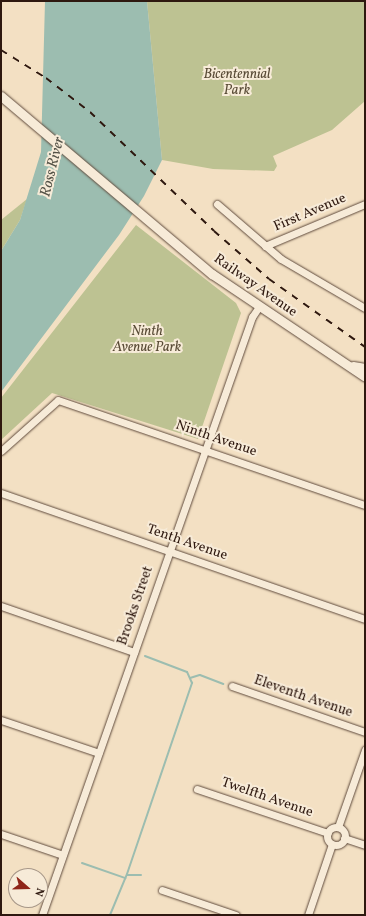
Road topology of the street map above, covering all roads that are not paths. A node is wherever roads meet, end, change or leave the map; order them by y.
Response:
1 (1, 96) edge
2 (217, 204) dead end
3 (365, 204) edge
4 (265, 246) junction
5 (258, 308) junction
6 (365, 308) edge
7 (353, 366) junction
8 (365, 368) edge
9 (365, 377) edge
10 (206, 449) junction
11 (1, 451) edge
12 (1, 493) edge
13 (365, 505) edge
14 (169, 551) junction
15 (1, 606) edge
16 (365, 619) edge
17 (134, 652) junction
18 (232, 686) dead end
19 (1, 720) edge
20 (365, 732) edge
21 (365, 750) edge
22 (99, 753) junction
23 (197, 788) dead end
24 (338, 827) junction
25 (328, 833) junction
26 (1, 834) edge
27 (344, 838) junction
28 (332, 844) junction
29 (365, 845) edge
30 (63, 855) junction
31 (162, 890) dead end
32 (42, 915) edge
33 (236, 915) edge
34 (308, 915) edge

1 - 5 main road, Railway Avenue
2 - 4 street
3 - 4 street, First Avenue
4 - 6 street
5 - 7 main road, Railway Avenue
5 - 10 street, Brooks Street
7 - 8 main road, Railway Avenue
7 - 9 main road, Railway Avenue
10 - 11 street, Ninth Avenue
10 - 13 street, Ninth Avenue
10 - 14 street, Brooks Street
12 - 14 street, Tenth Avenue
14 - 16 street, Tenth Avenue
14 - 17 street, Brooks Street
15 - 17 street
17 - 22 street, Brooks Street
18 - 20 street, Eleventh Avenue
19 - 22 street
21 - 24 street
22 - 30 street, Brooks Street
23 - 25 street, Twelfth Avenue
24 - 25 street
24 - 27 street
25 - 28 street
26 - 30 street
27 - 28 street
27 - 29 street
28 - 34 street
30 - 32 street, Brooks Street
31 - 33 street

